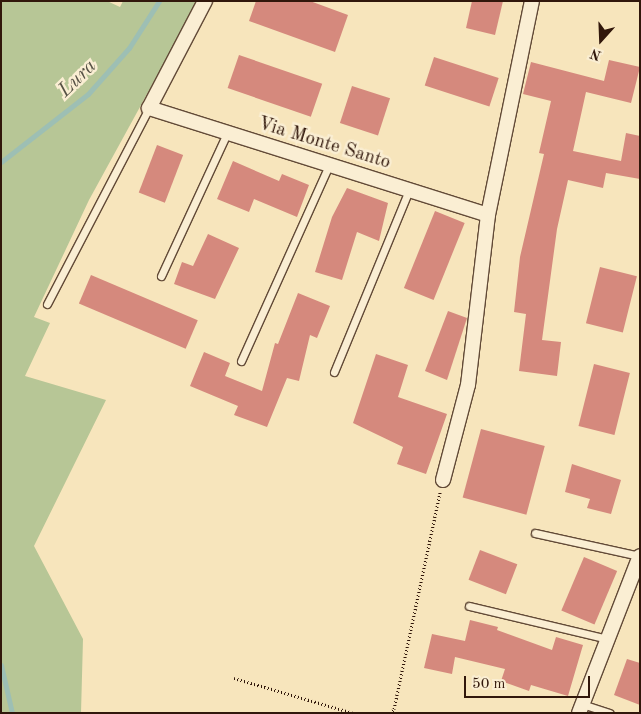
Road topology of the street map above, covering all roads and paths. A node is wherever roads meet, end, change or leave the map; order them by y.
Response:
1 (205, 1) edge
2 (532, 1) edge
3 (149, 108) junction
4 (227, 133) junction
5 (329, 165) junction
6 (409, 190) junction
7 (488, 215) junction
8 (161, 276) dead end
9 (47, 304) dead end
10 (241, 361) dead end
11 (334, 372) dead end
12 (443, 480) joint
13 (535, 533) dead end
14 (640, 556) edge
15 (638, 570) edge
16 (469, 606) dead end
17 (608, 640) junction
18 (234, 678) dead end
19 (580, 708) edge
20 (352, 713) edge
21 (390, 713) edge
22 (610, 713) edge

1 - 3 street
2 - 7 street
3 - 4 street, Via Monte Santo
3 - 9 lane
4 - 5 street, Via Monte Santo
4 - 8 lane
5 - 6 street, Via Monte Santo
5 - 10 lane
6 - 7 street, Via Monte Santo
6 - 11 lane
7 - 12 street
12 - 21 path
13 - 14 lane
14 - 15 street
15 - 17 street
16 - 17 lane
17 - 19 street
18 - 20 path
19 - 22 lane

